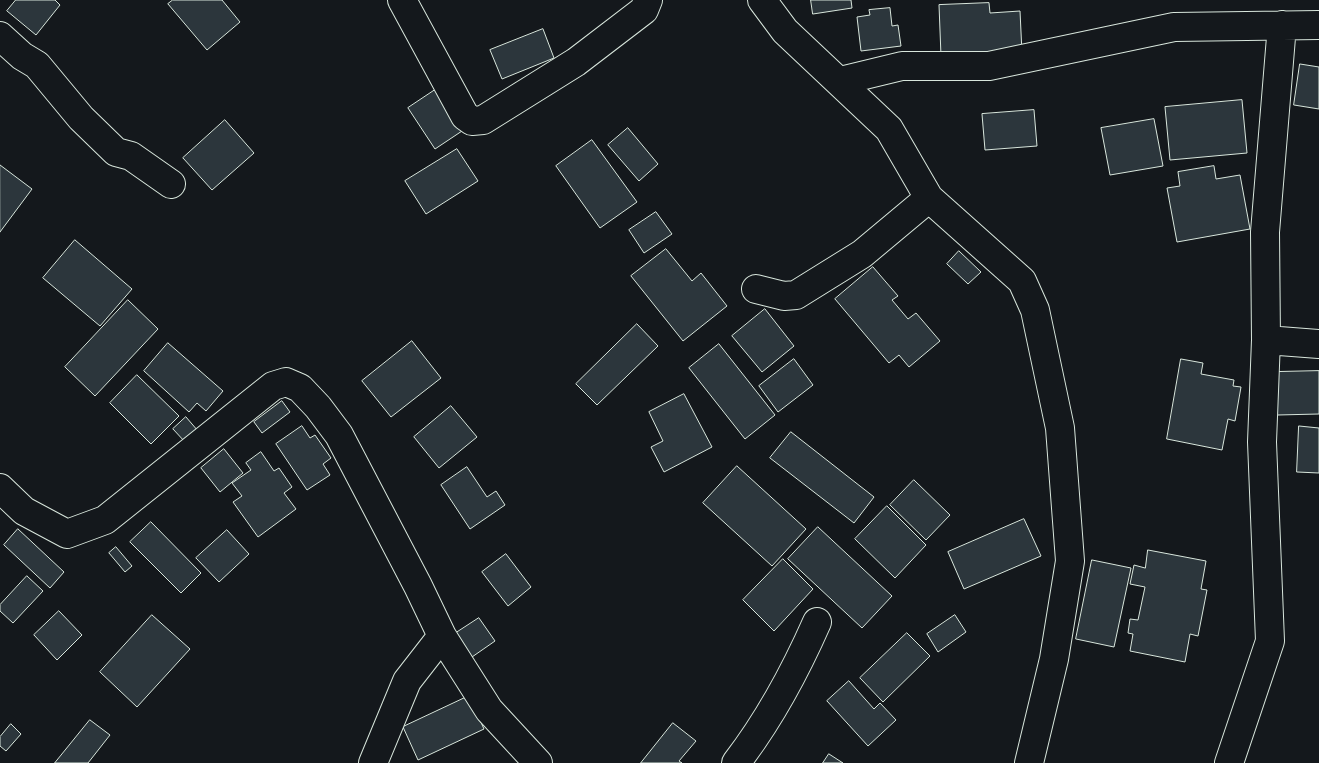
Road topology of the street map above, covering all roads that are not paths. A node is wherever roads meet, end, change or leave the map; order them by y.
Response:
1 (402, 0) edge
2 (648, 0) edge
3 (762, 0) edge
4 (1282, 25) junction
5 (1319, 25) edge
6 (0, 36) edge
7 (840, 81) junction
8 (170, 184) dead end
9 (930, 198) junction
10 (756, 289) dead end
11 (1266, 340) junction
12 (1319, 344) edge
13 (0, 488) edge
14 (817, 622) dead end
15 (442, 636) junction
16 (373, 763) edge
17 (538, 763) edge
18 (736, 763) edge
19 (1028, 763) edge
20 (1229, 763) edge

1 - 2 street
3 - 7 street
4 - 5 street
4 - 7 street
4 - 11 street
6 - 8 street
7 - 9 street
9 - 10 street
9 - 19 street
11 - 12 street
11 - 20 street
13 - 15 street
14 - 18 street
15 - 16 street
15 - 17 street

